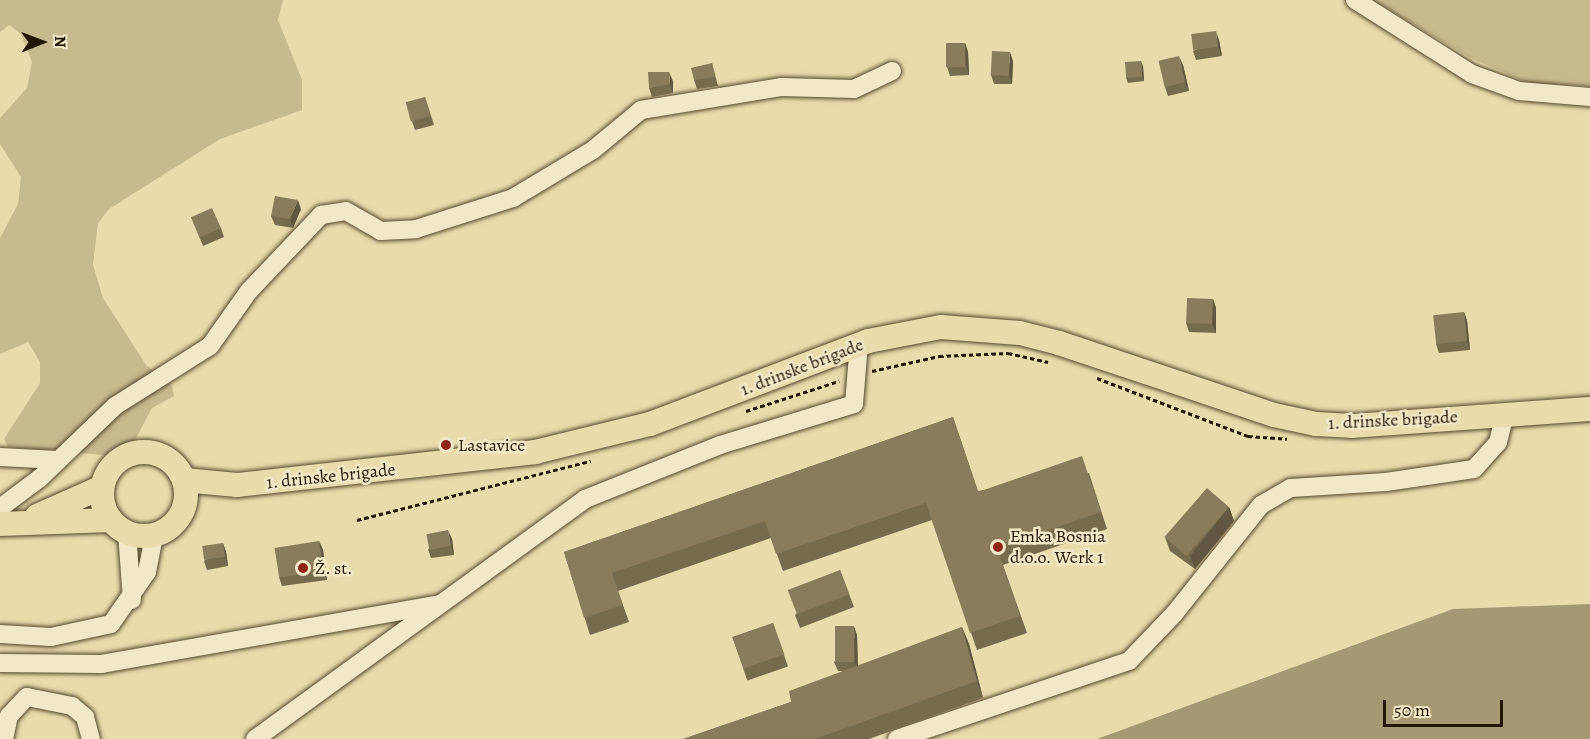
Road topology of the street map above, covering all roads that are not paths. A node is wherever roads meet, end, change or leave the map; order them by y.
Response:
1 (1355, 0) edge
2 (892, 71) dead end
3 (1590, 97) edge
4 (859, 343) junction
5 (1590, 409) edge
6 (1505, 413) junction
7 (0, 457) edge
8 (58, 460) junction
9 (184, 480) junction
10 (237, 485) junction
11 (102, 487) junction
12 (0, 508) edge
13 (184, 508) junction
14 (30, 520) junction
15 (0, 524) edge
16 (119, 526) junction
17 (154, 536) junction
18 (132, 600) junction
19 (440, 604) junction
20 (0, 634) edge
21 (0, 663) edge
22 (4, 739) edge
23 (91, 739) edge
24 (255, 739) edge
25 (897, 739) edge

1 - 3 street
2 - 8 street
4 - 6 main road, 1. drinske brigade
4 - 10 main road, 1. drinske brigade
4 - 19 street
5 - 6 main road, 1. drinske brigade
6 - 25 street
7 - 8 street
8 - 12 street
9 - 10 main road
9 - 11 main road
9 - 13 main road
10 - 13 main road
11 - 14 main road
11 - 16 main road
13 - 17 main road
14 - 15 main road
14 - 16 main road
16 - 17 main road
16 - 18 street
17 - 18 street
18 - 20 street
19 - 21 street
19 - 24 street
22 - 23 street

